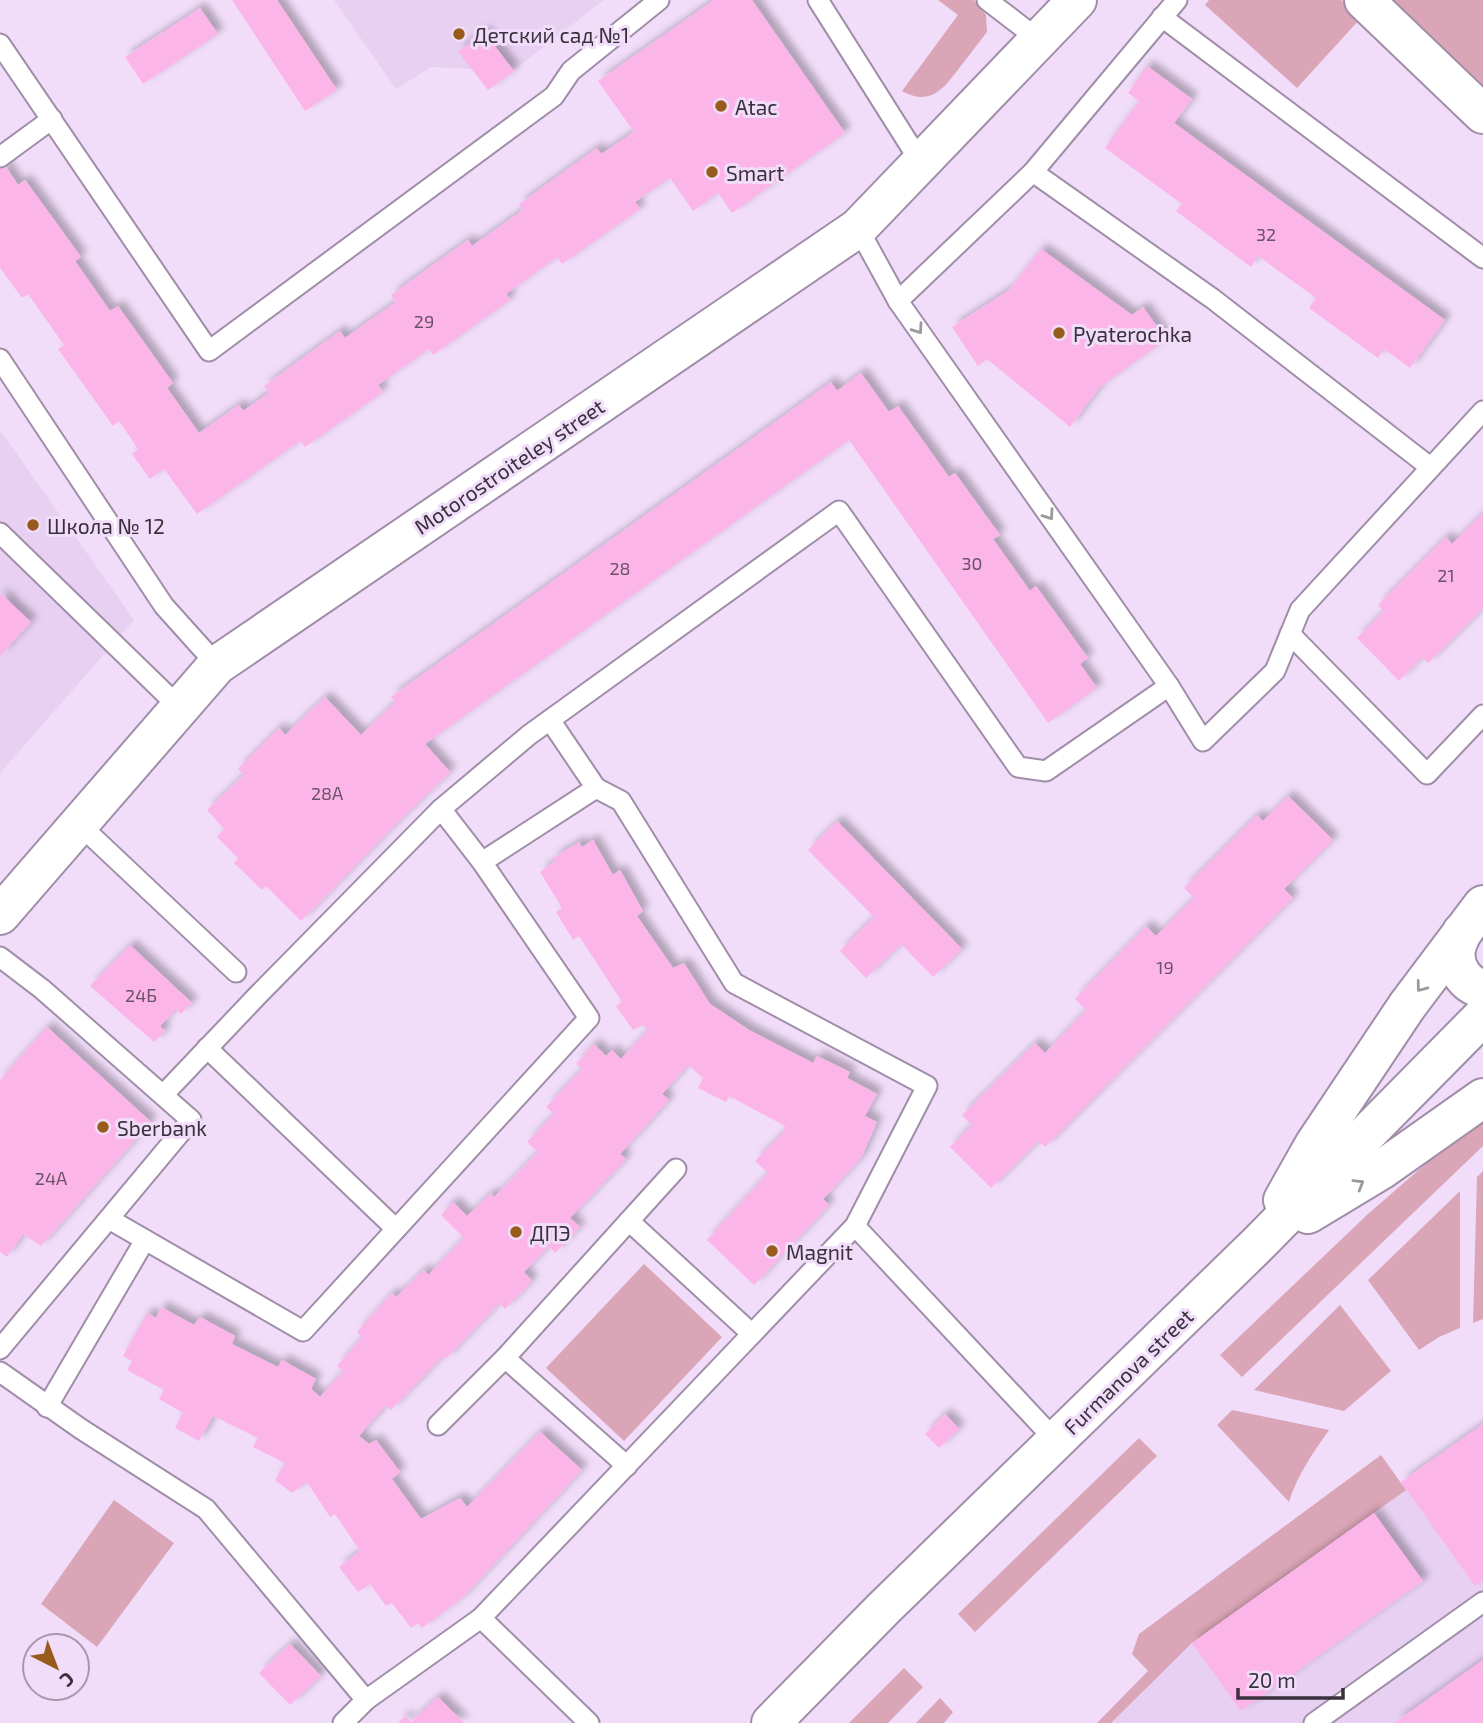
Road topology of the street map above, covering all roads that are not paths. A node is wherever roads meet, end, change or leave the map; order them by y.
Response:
1 (659, 0) edge
2 (818, 0) edge
3 (987, 0) edge
4 (1077, 0) edge
5 (1177, 0) edge
6 (1364, 0) edge
7 (1162, 17) junction
8 (1040, 40) junction
9 (0, 44) edge
10 (1483, 114) edge
11 (52, 120) junction
12 (0, 157) edge
13 (921, 163) junction
14 (1033, 172) junction
15 (858, 228) junction
16 (1483, 258) edge
17 (898, 301) junction
18 (0, 359) edge
19 (1483, 411) edge
20 (1430, 467) junction
21 (0, 533) edge
22 (1290, 635) junction
23 (216, 665) junction
24 (1169, 686) junction
25 (180, 708) junction
26 (1483, 715) edge
27 (550, 720) junction
28 (596, 788) junction
29 (441, 809) junction
30 (80, 825) junction
31 (482, 862) junction
32 (0, 915) edge
33 (1472, 919) edge
34 (0, 957) edge
35 (236, 972) dead end
36 (1483, 989) edge
37 (1483, 1016) edge
38 (207, 1048) junction
39 (163, 1095) junction
40 (1483, 1098) edge
41 (676, 1169) dead end
42 (108, 1219) junction
43 (629, 1221) junction
44 (855, 1226) junction
45 (396, 1229) junction
46 (145, 1240) junction
47 (1258, 1244) junction
48 (752, 1335) junction
49 (0, 1349) edge
50 (505, 1358) junction
51 (0, 1372) edge
52 (47, 1406) junction
53 (438, 1425) dead end
54 (1056, 1441) junction
55 (627, 1466) junction
56 (1483, 1602) edge
57 (481, 1618) junction
58 (366, 1700) junction
59 (344, 1723) edge
60 (589, 1723) edge
61 (771, 1723) edge
62 (1314, 1723) edge

1 - 11 lane
2 - 13 lane
3 - 8 lane
4 - 8 street, Motorostroiteley street
5 - 7 lane
6 - 10 street
7 - 14 lane
7 - 16 lane
8 - 13 street, Motorostroiteley street
9 - 11 lane
11 - 12 lane
13 - 15 street, Motorostroiteley street
14 - 17 lane
14 - 20 lane
15 - 17 lane
15 - 23 street, Motorostroiteley street
17 -> 24 lane
18 - 23 lane
19 - 20 lane
20 - 22 lane
21 - 25 lane
22 - 24 lane
22 - 26 lane
23 - 25 street, Motorostroiteley street
24 - 27 lane
25 - 30 street, Motorostroiteley street
27 - 28 lane
27 - 29 lane
28 - 31 lane
28 - 44 lane
29 - 31 lane
29 - 38 lane
30 - 32 street, Motorostroiteley street
30 - 35 lane
31 - 45 lane
33 - 36 street
33 -> 47 street
34 - 39 lane
37 - 47 street, Furmanova street
38 - 39 lane
38 - 45 lane
39 - 42 lane
47 -> 40 street
41 - 43 lane
42 - 46 lane
42 - 49 lane
43 - 48 lane
43 - 50 lane
44 - 48 lane
44 - 54 lane
45 - 46 lane
46 - 52 lane
47 - 54 street, Furmanova street
48 - 55 lane
50 - 53 lane
50 - 55 lane
51 - 52 lane
52 - 58 lane
54 - 61 street, Furmanova street
55 - 57 lane
56 - 62 lane
57 - 58 lane
57 - 60 lane
58 - 59 lane

